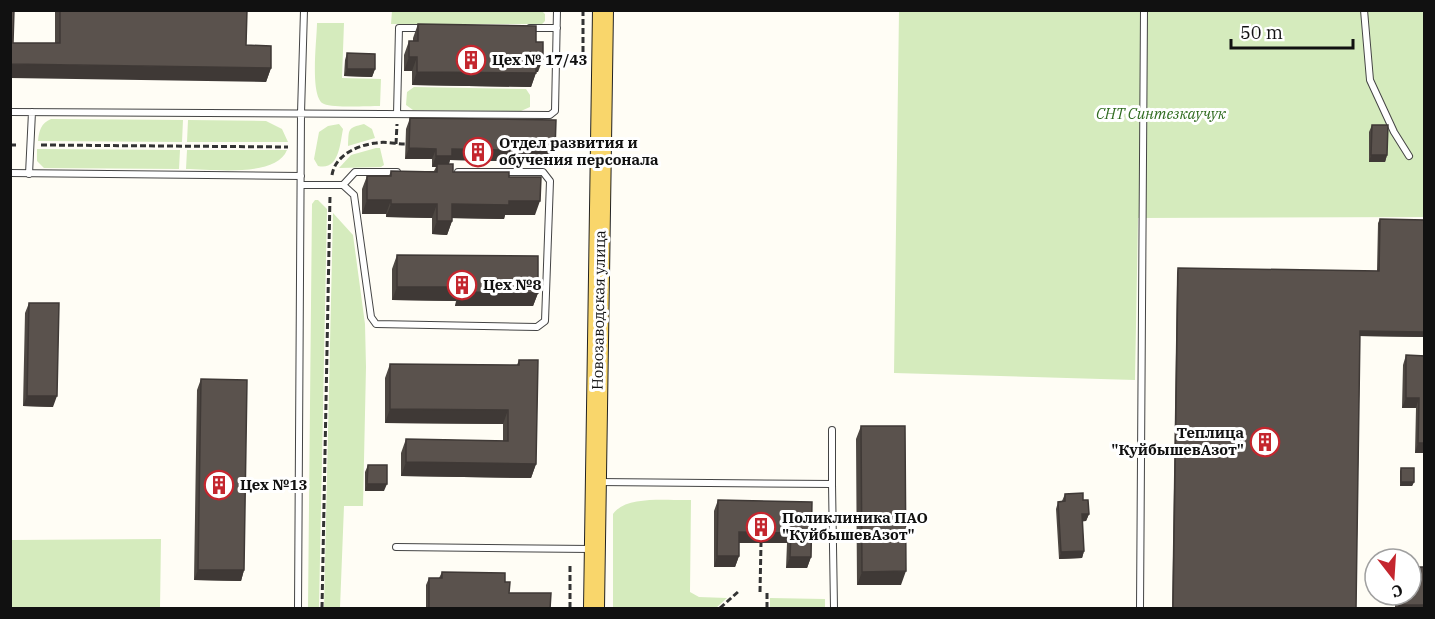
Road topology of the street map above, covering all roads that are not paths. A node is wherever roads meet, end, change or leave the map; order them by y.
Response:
1 (304, 10) edge
2 (557, 10) edge
3 (603, 10) edge
4 (1144, 10) edge
5 (1364, 10) edge
6 (433, 28) edge
7 (523, 28) edge
8 (557, 28) junction
9 (10, 111) edge
10 (32, 112) junction
11 (301, 113) junction
12 (397, 114) junction
13 (1409, 156) dead end
14 (402, 172) edge
15 (449, 172) edge
16 (10, 174) edge
17 (29, 174) junction
18 (301, 176) junction
19 (301, 185) junction
20 (343, 185) junction
21 (832, 430) dead end
22 (596, 482) junction
23 (832, 484) junction
24 (396, 547) dead end
25 (595, 549) junction
26 (298, 609) edge
27 (594, 609) edge
28 (834, 609) edge
29 (1140, 609) edge

1 - 11 lane
2 - 8 lane
3 - 22 main road, Новозаводская улица
4 - 29 lane
5 - 13 lane
6 - 12 lane
7 - 8 lane
8 - 12 lane
9 - 10 lane
10 - 11 lane
10 - 17 lane
11 - 12 lane
11 - 18 lane
14 - 20 lane
15 - 20 lane
16 - 17 lane
17 - 18 lane
18 - 19 lane
19 - 20 lane
19 - 26 lane
21 - 23 lane
22 - 23 lane
22 - 25 main road, Новозаводская улица
23 - 28 lane
24 - 25 lane
25 - 27 main road, Новозаводская улица

